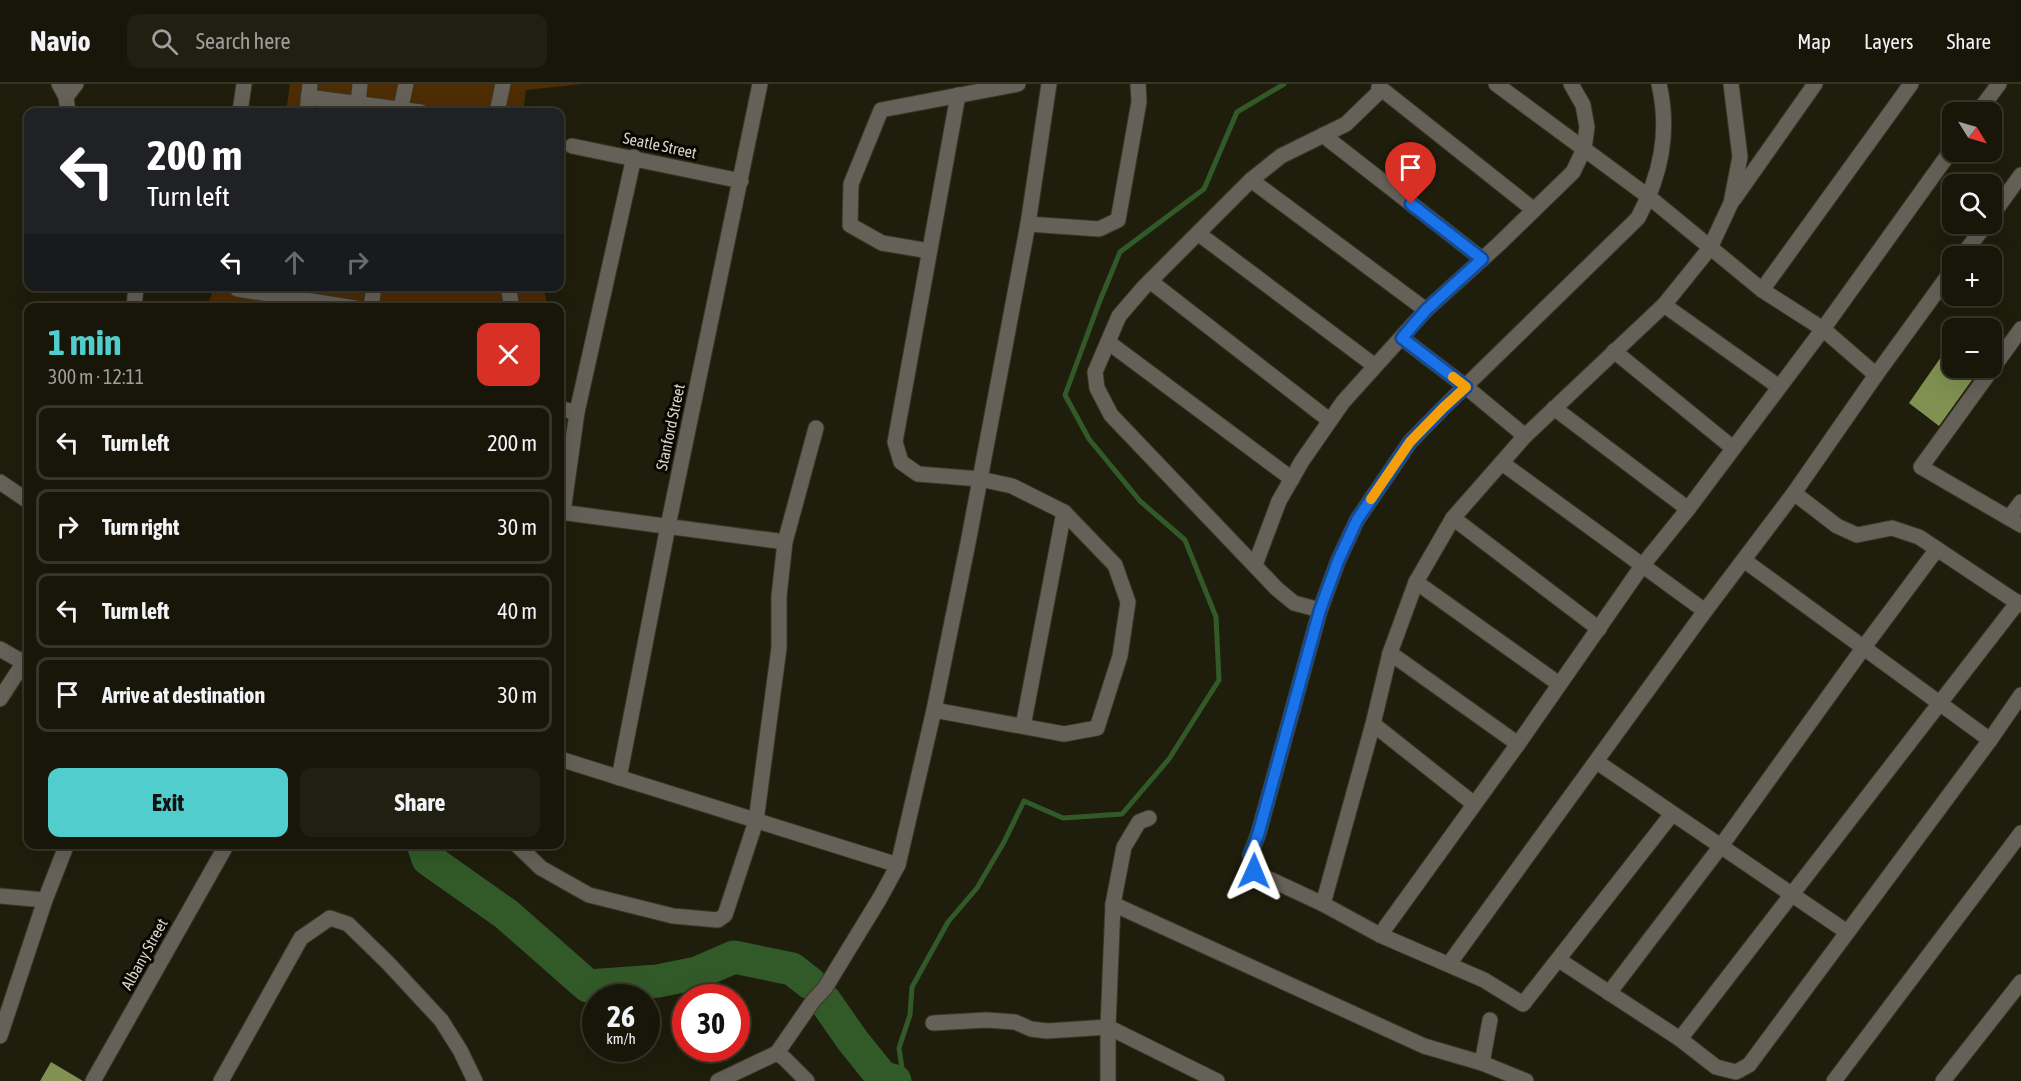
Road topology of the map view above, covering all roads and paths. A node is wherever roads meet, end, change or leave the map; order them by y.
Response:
1 (76, 84) edge
2 (244, 84) edge
3 (360, 84) edge
4 (406, 84) edge
5 (502, 84) edge
6 (760, 84) edge
7 (1018, 84) edge
8 (1049, 84) edge
9 (1138, 84) edge
10 (1496, 84) edge
11 (1571, 84) edge
12 (1659, 84) edge
13 (1731, 84) edge
14 (1815, 84) edge
15 (1911, 84) edge
16 (1999, 84) edge
17 (1380, 85) edge
18 (958, 95) junction
19 (64, 98) edge
20 (308, 98) edge
21 (1986, 102) edge
22 (358, 104) junction
23 (241, 108) edge
24 (382, 108) edge
25 (401, 108) edge
26 (498, 108) edge
27 (1323, 135) junction
28 (572, 146) dead end
29 (1584, 148) junction
30 (634, 158) junction
31 (1943, 162) edge
32 (2021, 175) edge
33 (1251, 180) junction
34 (741, 181) junction
35 (1649, 197) junction
36 (2002, 201) edge
37 (1731, 203) junction
38 (1534, 210) junction
39 (1028, 224) junction
40 (1199, 234) junction
41 (1710, 248) junction
42 (929, 251) junction
43 (1482, 259) junction
44 (1150, 281) junction
45 (1942, 284) edge
46 (1762, 290) junction
47 (249, 291) edge
48 (324, 303) edge
49 (1664, 305) junction
50 (1426, 310) junction
51 (1823, 329) junction
52 (2021, 329) edge
53 (1402, 338) junction
54 (1108, 342) junction
55 (1614, 351) junction
56 (1375, 366) junction
57 (1876, 375) junction
58 (1466, 387) junction
59 (1779, 387) junction
60 (1554, 408) junction
61 (564, 410) edge
62 (577, 412) junction
63 (1329, 420) junction
64 (816, 428) dead end
65 (1525, 436) junction
66 (1733, 448) junction
67 (1502, 464) junction
68 (980, 479) junction
69 (1292, 479) junction
70 (0, 482) edge
71 (564, 493) edge
72 (1794, 494) junction
73 (24, 498) edge
74 (2021, 502) edge
75 (1688, 509) junction
76 (564, 512) edge
77 (1064, 512) junction
78 (1453, 519) junction
79 (2015, 521) edge
80 (668, 526) junction
81 (785, 542) junction
82 (1937, 549) junction
83 (1745, 561) junction
84 (1255, 565) junction
85 (1642, 566) junction
86 (1416, 582) junction
87 (2019, 603) edge
88 (1320, 610) junction
89 (1705, 611) junction
90 (1599, 628) junction
91 (1864, 648) junction
92 (0, 649) edge
93 (1390, 653) junction
94 (24, 660) edge
95 (24, 665) edge
96 (1559, 684) junction
97 (2021, 695) edge
98 (0, 699) edge
99 (1939, 702) junction
100 (934, 710) junction
101 (1373, 724) junction
102 (1023, 726) junction
103 (1990, 740) junction
104 (1518, 744) junction
105 (564, 760) edge
106 (1597, 762) junction
107 (619, 778) junction
108 (1474, 804) junction
109 (1672, 814) junction
110 (1149, 818) dead end
111 (756, 821) junction
112 (2021, 833) edge
113 (1720, 846) junction
114 (65, 849) edge
115 (224, 849) edge
116 (521, 849) edge
117 (898, 865) junction
118 (1792, 895) junction
119 (0, 896) edge
120 (45, 900) junction
121 (1113, 904) junction
122 (1323, 904) junction
123 (1847, 932) junction
124 (1380, 935) junction
125 (1559, 960) junction
126 (1449, 964) junction
127 (2021, 982) edge
128 (1609, 993) junction
129 (1490, 1020) dead end
130 (933, 1023) dead end
131 (1107, 1027) junction
132 (0, 1036) edge
133 (1680, 1040) junction
134 (777, 1053) junction
135 (1482, 1063) junction
136 (93, 1081) edge
137 (221, 1081) edge
138 (475, 1081) edge
139 (718, 1081) edge
140 (807, 1081) edge
141 (1108, 1081) edge
142 (1217, 1081) edge
143 (1526, 1081) edge
144 (1834, 1081) edge
145 (1943, 1081) edge

1 - 19 street
2 - 23 street
3 - 22 street
4 - 25 street
5 - 26 street
6 - 34 street, Stanford Street
7 - 18 street
8 - 39 street
9 - 39 street
10 - 29 street
11 - 29 street
12 - 35 street
13 - 37 street
14 - 37 street
15 - 46 street
16 - 21 street
17 - 27 street
17 - 38 street
18 - 42 street
18 - 42 street
20 - 22 street
22 - 24 street
27 - 33 street
27 - 43 street
28 - 30 street, Seatle Street
29 - 35 street
29 - 38 street
30 - 34 street, Seatle Street
30 - 62 street
31 - 51 street
32 - 36 street
33 - 40 street
33 - 50 street
34 - 80 street, Stanford Street
35 - 41 street
35 - 58 street
37 - 41 street
38 - 43 street
39 - 68 street
40 - 44 street
40 - 56 street
41 - 46 street
41 - 49 street
42 - 68 street
43 - 50 street
44 - 54 street
44 - 63 street
45 - 57 street
46 - 51 street
47 - 48 street
49 - 55 street
49 - 59 street
50 - 53 street
51 - 57 street
51 - 59 street
52 - 79 street
53 - 56 street
53 - 58 street
54 - 69 street
54 - 84 street
55 - 60 street
55 - 66 street
56 - 63 street
57 - 72 street
58 - 65 street
58 - 88 street
59 - 66 street
60 - 65 street
60 - 75 street
61 - 62 street
62 - 71 street
63 - 69 street
64 - 81 street
65 - 67 street
66 - 75 street
67 - 78 street
67 - 85 street
68 - 77 street
68 - 100 street
69 - 84 street
70 - 73 street
72 - 82 street
72 - 83 street
74 - 79 street
75 - 85 street
76 - 80 street
77 - 102 street
77 - 102 street
78 - 86 street
78 - 90 street
80 - 81 street
80 - 107 street, Stanford Street
81 - 111 street
82 - 87 street
82 - 91 street
83 - 89 street
83 - 91 street
84 - 88 street
85 - 89 street
85 - 90 street
86 - 93 street
86 - 96 street
87 - 99 street
88 - 122 street
89 - 106 street
90 - 96 street
91 - 99 street
91 - 113 street
92 - 94 street
93 - 101 street
93 - 104 street
95 - 98 street
96 - 104 street
97 - 103 street
99 - 103 street
99 - 118 street
100 - 102 street
100 - 117 street
101 - 108 street
101 - 122 street
103 - 123 street
104 - 108 street
105 - 107 street
106 - 109 street
106 - 126 street
107 - 111 street
108 - 124 street
109 - 113 street
109 - 125 street
110 - 121 street
111 - 116 street
111 - 117 street
112 - 144 street
113 - 118 street
113 - 128 street
114 - 120 street
115 - 136 street, Albany Street
117 - 134 street
118 - 123 street
118 - 133 street
119 - 120 street
120 - 132 street
121 - 131 street
121 - 135 street
122 - 124 street
123 - 133 street
124 - 126 street
125 - 126 street
125 - 128 street
127 - 145 street
128 - 133 street
129 - 135 street
130 - 131 street
131 - 141 street
131 - 142 street
134 - 139 street
134 - 140 street
135 - 143 street
137 - 138 street

